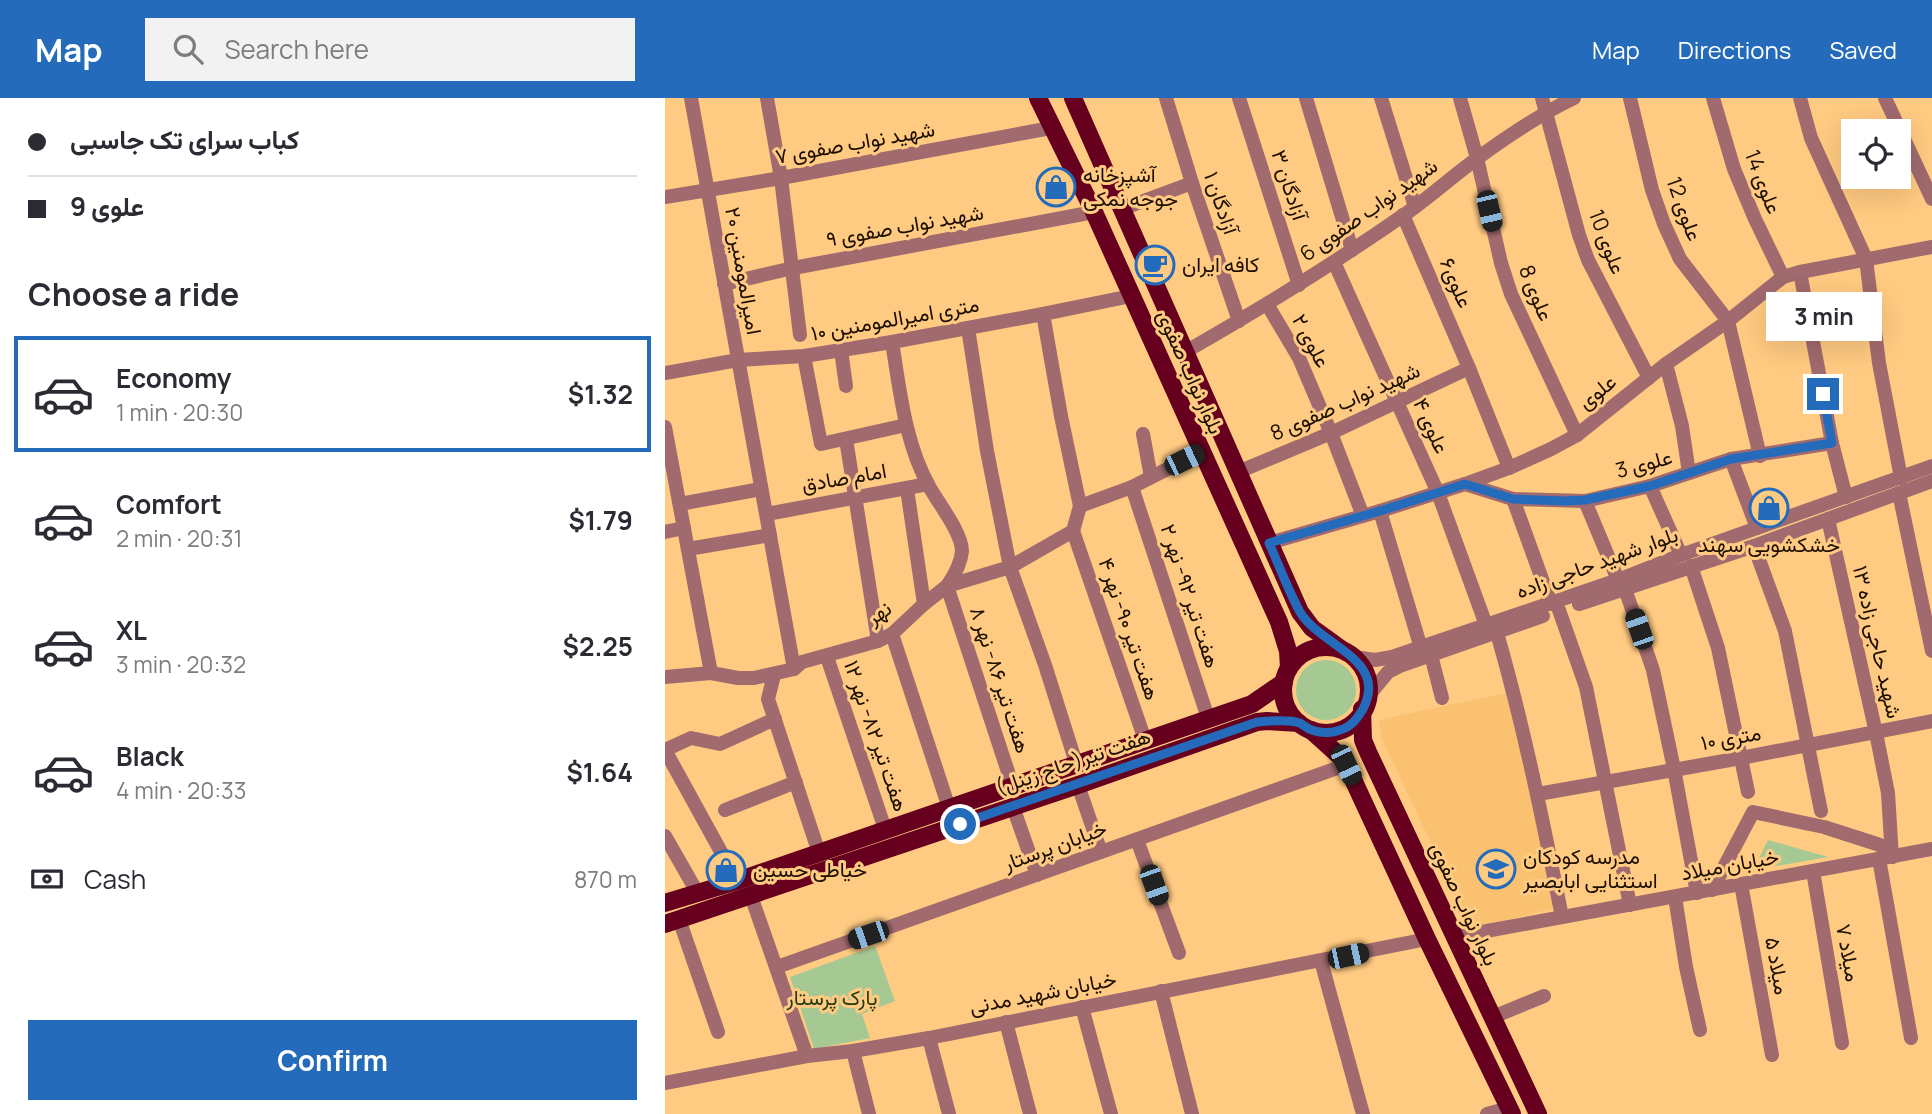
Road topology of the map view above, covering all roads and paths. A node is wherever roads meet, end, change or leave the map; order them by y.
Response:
1 (691, 98) edge
2 (767, 98) edge
3 (1038, 98) edge
4 (1073, 98) edge
5 (1166, 98) edge
6 (1239, 98) edge
7 (1306, 98) edge
8 (1381, 98) edge
9 (1459, 98) edge
10 (1574, 98) edge
11 (1630, 98) edge
12 (1713, 98) edge
13 (1800, 98) edge
14 (1885, 98) edge
15 (1544, 105) edge
16 (1051, 128) junction
17 (1477, 158) junction
18 (781, 178) junction
19 (1192, 183) junction
20 (707, 190) junction
21 (665, 197) edge
22 (1932, 199) edge
23 (1122, 209) junction
24 (1409, 211) junction
25 (1094, 212) junction
26 (1932, 247) edge
27 (1352, 250) junction
28 (1866, 259) junction
29 (1334, 262) junction
30 (793, 268) junction
31 (1800, 272) junction
32 (1783, 277) junction
33 (724, 284) junction
34 (1299, 285) junction
35 (1131, 296) junction
36 (1267, 304) junction
37 (1043, 314) junction
38 (1239, 321) junction
39 (1727, 321) junction
40 (968, 328) junction
41 (800, 335) dead end
42 (892, 342) junction
43 (841, 350) junction
44 (1185, 352) junction
45 (804, 356) junction
46 (737, 360) junction
47 (1666, 364) junction
48 (1469, 368) junction
49 (665, 373) edge
50 (1649, 378) junction
51 (846, 386) dead end
52 (1397, 402) junction
53 (906, 425) junction
54 (665, 427) edge
55 (1331, 433) junction
56 (1143, 434) dead end
57 (1577, 435) junction
58 (846, 439) junction
59 (1832, 443) junction
60 (1201, 452) junction
61 (1760, 456) junction
62 (1731, 459) junction
63 (1932, 466) edge
64 (1509, 468) junction
65 (1238, 472) junction
66 (1689, 473) junction
67 (1151, 477) junction
68 (1901, 478) junction
69 (1932, 481) edge
70 (928, 484) junction
71 (1465, 484) junction
72 (1650, 486) junction
73 (1132, 487) junction
74 (761, 488) junction
75 (907, 489) junction
76 (1438, 493) junction
77 (1899, 493) junction
78 (854, 497) junction
79 (1846, 497) junction
80 (1513, 499) junction
81 (1585, 500) junction
82 (680, 504) junction
83 (1080, 506) junction
84 (1380, 511) junction
85 (767, 514) junction
86 (1363, 516) junction
87 (1828, 519) junction
88 (684, 528) junction
89 (1757, 528) junction
90 (1073, 531) junction
91 (665, 532) edge
92 (770, 535) junction
93 (1269, 543) junction
94 (1753, 546) junction
95 (688, 549) junction
96 (1686, 561) junction
97 (1010, 567) junction
98 (1621, 584) junction
99 (947, 586) junction
100 (924, 604) junction
101 (1555, 607) junction
102 (1300, 612) junction
103 (1279, 622) junction
104 (1492, 629) junction
105 (892, 634) junction
106 (878, 642) junction
107 (1426, 651) junction
108 (1932, 651) edge
109 (1347, 653) junction
110 (827, 657) junction
111 (794, 669) junction
112 (711, 673) junction
113 (774, 675) junction
114 (1286, 675) junction
115 (665, 677) edge
116 (1442, 698) dead end
117 (1366, 702) junction
118 (1252, 704) junction
119 (775, 719) junction
120 (1208, 719) junction
121 (1932, 721) edge
122 (1257, 722) junction
123 (1305, 726) junction
124 (1876, 733) junction
125 (1145, 740) junction
126 (1808, 744) junction
127 (665, 750) edge
128 (1368, 752) junction
129 (1741, 758) junction
130 (1345, 763) junction
131 (1077, 766) junction
132 (1674, 769) junction
133 (796, 782) junction
134 (1606, 782) junction
135 (1078, 785) junction
136 (1013, 787) junction
137 (1748, 792) dead end
138 (1538, 794) junction
139 (1013, 807) junction
140 (949, 808) junction
141 (725, 810) dead end
142 (1821, 811) dead end
143 (885, 829) junction
144 (665, 836) edge
145 (1137, 840) junction
146 (1932, 849) edge
147 (1101, 852) junction
148 (819, 853) junction
149 (1885, 858) junction
150 (1813, 871) junction
151 (1037, 875) junction
152 (737, 881) junction
153 (1741, 884) junction
154 (1712, 890) junction
155 (697, 892) junction
156 (1697, 892) junction
157 (751, 896) junction
158 (1675, 897) junction
159 (665, 902) edge
160 (1630, 905) junction
161 (1562, 917) junction
162 (672, 921) edge
163 (1454, 937) junction
164 (1427, 939) junction
165 (1179, 953) dead end
166 (1321, 961) junction
167 (777, 967) junction
168 (1161, 991) junction
169 (1544, 996) dead end
170 (1082, 1007) junction
171 (1493, 1017) junction
172 (1006, 1022) junction
173 (1700, 1030) dead end
174 (718, 1032) dead end
175 (929, 1038) junction
176 (1911, 1038) dead end
177 (1842, 1043) dead end
178 (853, 1051) junction
179 (1772, 1055) dead end
180 (807, 1056) junction
181 (665, 1083) edge
182 (1511, 1111) edge
183 (869, 1114) edge
184 (949, 1114) edge
185 (1030, 1114) edge
186 (1111, 1114) edge
187 (1192, 1114) edge
188 (1363, 1114) edge
189 (1487, 1114) edge
190 (1538, 1114) edge

1 - 20 street, امیرالمومنین ۲۰
2 - 18 street
3 - 16 main road, بلوار نواب صفوی
4 - 23 main road, بلوار نواب صفوی
5 - 19 street, آزادگان ۱
6 - 34 street, آزادگان ۳
7 - 27 street
8 - 24 street, علوی۶
9 - 17 street, علوی 8
10 - 15 street, شهید نواب صفوی 6
11 - 39 street, علوی 12
12 - 32 street, علوی 14
13 - 28 street
14 - 22 street
15 - 17 street, شهید نواب صفوی 6
15 - 50 street, علوی 10
16 - 18 street, شهید نواب صفوی ۷
16 - 25 main road, بلوار نواب صفوی
17 - 24 street, شهید نواب صفوی 6
17 - 57 street, علوی 8
18 - 20 street, شهید نواب صفوی ۷
18 - 30 street
19 - 23 street
19 - 38 street, آزادگان ۱
20 - 21 street, شهید نواب صفوی ۷
20 - 33 street, امیرالمومنین ۲۰
23 - 44 main road, بلوار نواب صفوی
24 - 27 street, شهید نواب صفوی 6
24 - 48 street, علوی۶
25 - 30 street, شهید نواب صفوی ۹
25 - 35 main road, بلوار نواب صفوی
26 - 28 street, علوی
27 - 29 street, شهید نواب صفوی 6
28 - 31 street, علوی
28 - 68 street
29 - 34 street, شهید نواب صفوی 6
29 - 52 street, علوی ۴
30 - 33 street, شهید نواب صفوی ۹
30 - 41 street
31 - 32 street, علوی
31 - 59 street
32 - 39 street, علوی
33 - 46 street, امیرالمومنین ۲۰
34 - 36 street, شهید نواب صفوی 6
35 - 37 street, ۱۰ متری امیرالمومنین
35 - 60 main road, بلوار نواب صفوی
36 - 38 street, شهید نواب صفوی 6
36 - 55 street, علوی ۲
37 - 40 street, ۱۰ متری امیرالمومنین
37 - 83 street
38 - 44 street, شهید نواب صفوی 6
39 - 47 street, علوی
39 - 61 street
40 - 42 street, ۱۰ متری امیرالمومنین
40 - 97 street
42 - 43 street, ۱۰ متری امیرالمومنین
42 - 53 street
43 - 45 street, ۱۰ متری امیرالمومنین
43 - 51 street
44 - 65 main road, بلوار نواب صفوی
45 - 46 street, ۱۰ متری امیرالمومنین
45 - 58 street
46 - 49 street, ۱۰ متری امیرالمومنین
46 - 74 street, امیرالمومنین ۲۰
47 - 50 street, علوی
47 - 66 street
48 - 52 street, شهید نواب صفوی 8
48 - 64 street, علوی۶
50 - 57 street, علوی
52 - 55 street, شهید نواب صفوی 8
52 - 76 street, علوی ۴
53 - 58 street
53 - 70 street
54 - 82 street
55 - 65 street, شهید نواب صفوی 8
55 - 86 street, علوی ۲
56 - 67 street
57 - 64 street, علوی
58 - 78 street
59 - 61 street, علوی 3
59 - 79 street
60 - 67 street
60 - 103 main road, بلوار نواب صفوی
61 - 62 street, علوی 3
62 - 66 street, علوی 3
62 - 89 street
63 - 68 street, بلوار شهید حاجی زاده
64 - 71 street, علوی
65 - 93 main road, بلوار نواب صفوی
66 - 72 street, علوی 3
67 - 73 street
68 - 79 street, بلوار شهید حاجی زاده
69 - 77 street, بلوار شهید حاجی زاده
70 - 75 street, امام صادق
70 - 99 street
71 - 76 street, علوی
71 - 80 street, علوی 3
72 - 81 street, علوی 3
72 - 96 street
73 - 83 street
73 - 120 street, هفت تیر ۹۲- نهر ۲
74 - 82 street
74 - 85 street, امیرالمومنین ۲۰
75 - 78 street, امام صادق
75 - 100 street
76 - 84 street, علوی
76 - 104 street, علوی ۴
77 - 87 street, بلوار شهید حاجی زاده
77 - 108 street
78 - 85 street, امام صادق
78 - 106 street
79 - 89 street, بلوار شهید حاجی زاده
80 - 81 street, علوی 3
80 - 101 street
81 - 98 street
82 - 88 street
83 - 90 street
84 - 86 street, علوی
84 - 107 street
85 - 92 street, امیرالمومنین ۲۰
86 - 93 street, علوی
87 - 94 street, بلوار شهید حاجی زاده
87 - 124 street, شهید حاجی زاده ۱۳
88 - 91 street
88 - 95 street
89 - 96 street, بلوار شهید حاجی زاده
90 - 97 street, نهر
90 - 125 street, هفت تیر ۹۰- نهر ۴
92 - 95 street
92 - 111 street, امیرالمومنین ۲۰
93 - 102 main road, بلوار نواب صفوی
94 - 96 street, بلوار شهید حاجی زاده
94 - 126 street
95 - 112 street
96 - 98 street, بلوار شهید حاجی زاده
96 - 129 street
97 - 99 street, نهر
97 - 131 street
98 - 101 street, بلوار شهید حاجی زاده
98 - 132 street
99 - 100 street, نهر
99 - 136 street, هفت تیر ۸۶- نهر ۸
100 - 105 street, نهر
101 - 104 street, بلوار شهید حاجی زاده
101 - 134 street
102 - 103 main road
102 - 109 main road, بلوار نواب صفوی
103 - 114 main road, بلوار نواب صفوی
104 - 107 street, بلوار شهید حاجی زاده
104 - 138 street, علوی ۴
105 - 106 street, نهر
105 - 140 street
106 - 110 street, نهر
107 - 109 street, بلوار شهید حاجی زاده
107 - 116 street
107 - 117 street, بلوار شهید حاجی زاده
109 - 114 main road
109 - 117 main road
110 - 111 street, نهر
110 - 143 street, هفت تیر ۸۲- نهر ۱۲
111 - 113 street, نهر
112 - 113 street, نهر
112 - 115 street, نهر
113 - 119 street
114 - 118 main road, هفت تیر(حاج زینل)
114 - 123 main road
117 - 123 main road
117 - 128 main road, بلوار نواب صفوی
118 - 120 main road, هفت تیر(حاج زینل)
118 - 122 main road
119 - 127 street
119 - 133 street
120 - 125 main road, هفت تیر(حاج زینل)
121 - 124 street, ۱۰ متری
122 - 123 main road, هفت تیر(حاج زینل)
122 - 135 main road, هفت تیر(حاج زینل)
123 - 130 main road
124 - 126 street, ۱۰ متری
124 - 149 street, شهید حاجی زاده ۱۳
125 - 131 main road, هفت تیر(حاج زینل)
126 - 129 street, ۱۰ متری
126 - 142 street
127 - 152 street
128 - 130 main road
128 - 163 main road, بلوار نواب صفوی
129 - 132 street, ۱۰ متری
129 - 137 street
130 - 145 street, خیابان پرستار
130 - 164 main road
131 - 136 main road, هفت تیر(حاج زینل)
132 - 134 street, ۱۰ متری
132 - 156 street
133 - 141 street
133 - 148 street
134 - 138 street, ۱۰ متری
134 - 160 street
135 - 139 main road, هفت تیر(حاج زینل)
135 - 147 street
136 - 140 main road, هفت تیر(حاج زینل)
138 - 161 street, علوی ۴
139 - 151 street
139 - 157 main road, هفت تیر(حاج زینل)
140 - 143 main road, هفت تیر(حاج زینل)
143 - 148 main road, هفت تیر(حاج زینل)
144 - 155 street
145 - 147 street, خیابان پرستار
145 - 165 street
146 - 149 street, خیابان میلاد
147 - 151 street, خیابان پرستار
148 - 152 main road, هفت تیر(حاج زینل)
149 - 150 street, خیابان میلاد
149 - 154 street
149 - 176 street, شهید حاجی زاده ۱۳
150 - 153 street, خیابان میلاد
150 - 177 street, میلاد ۷
151 - 167 street, خیابان پرستار
152 - 155 main road, هفت تیر(حاج زینل)
153 - 154 street, خیابان میلاد
153 - 179 street, میلاد ۵
154 - 156 street, خیابان میلاد
155 - 159 main road, هفت تیر(حاج زینل)
156 - 158 street, خیابان میلاد
157 - 162 main road, هفت تیر(حاج زینل)
157 - 167 street
158 - 160 street, خیابان میلاد
158 - 173 street
160 - 161 street, خیابان میلاد
161 - 163 street, خیابان میلاد
162 - 174 street
163 - 171 main road, بلوار نواب صفوی
164 - 166 street, خیابان شهید مدنی
164 - 182 main road
166 - 168 street, خیابان شهید مدنی
166 - 188 street
167 - 180 street
168 - 170 street, خیابان شهید مدنی
168 - 187 street
169 - 171 street
170 - 172 street, خیابان شهید مدنی
170 - 186 street
171 - 190 main road, بلوار نواب صفوی
172 - 175 street, خیابان شهید مدنی
172 - 185 street
175 - 178 street, خیابان شهید مدنی
175 - 184 street
178 - 180 street, خیابان شهید مدنی
178 - 183 street
180 - 181 street, خیابان شهید مدنی
182 - 189 street

